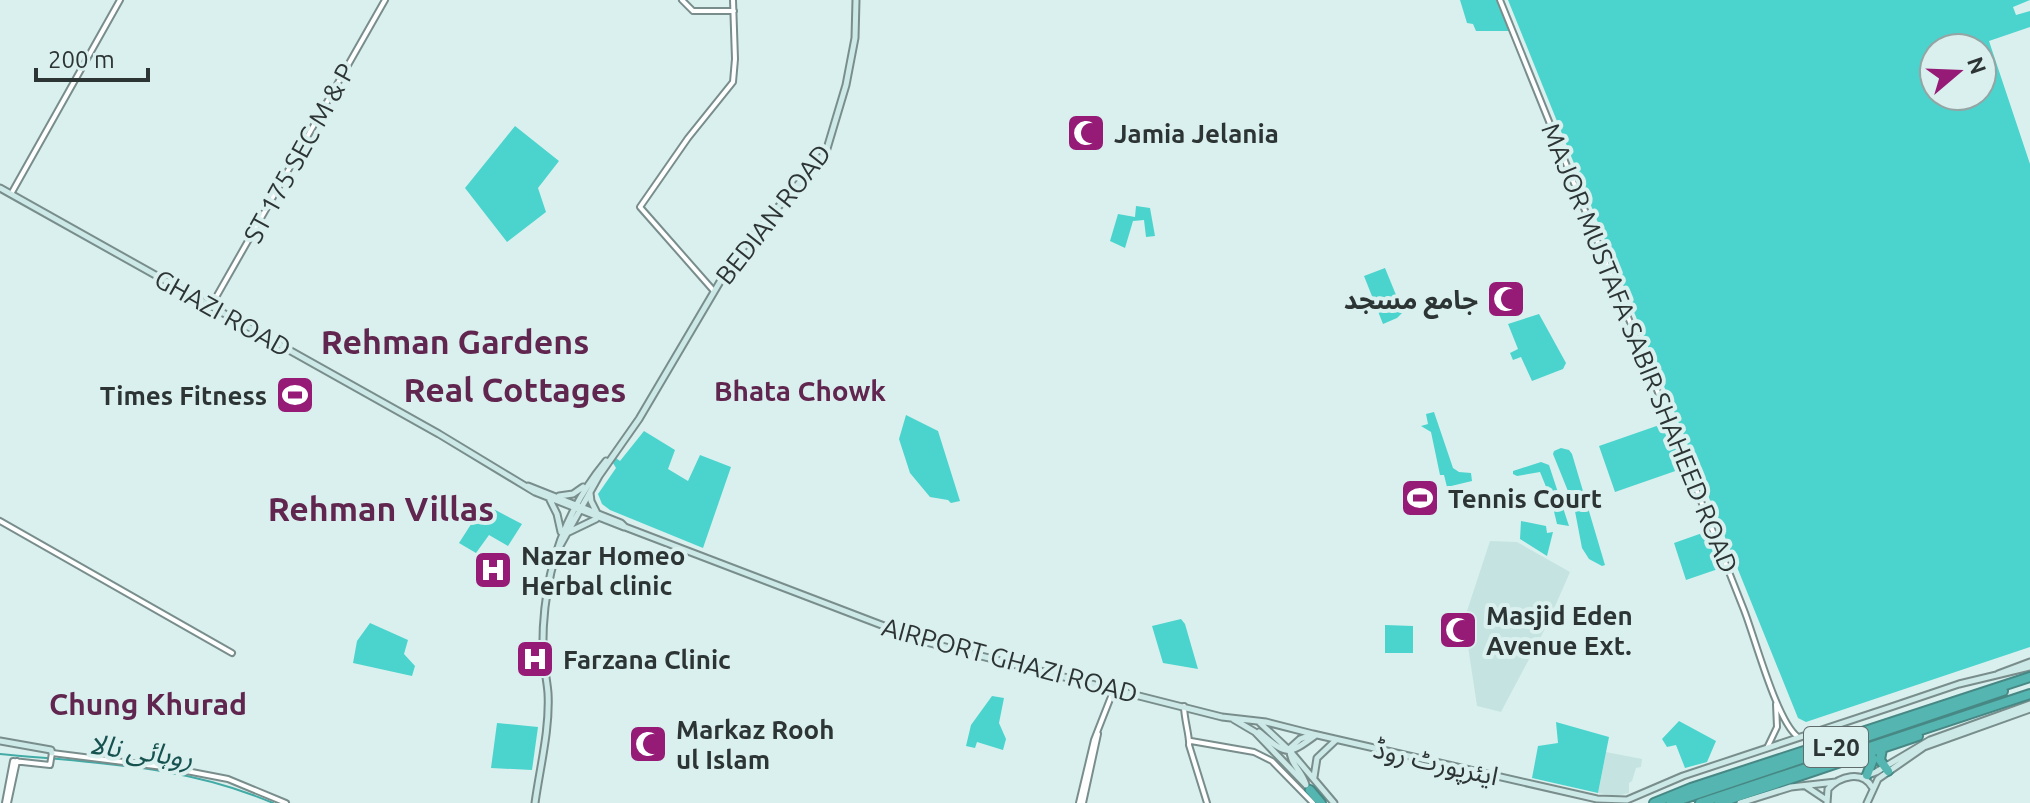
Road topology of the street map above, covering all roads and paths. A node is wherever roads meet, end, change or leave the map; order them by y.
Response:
1 (120, 0) edge
2 (385, 0) edge
3 (682, 0) edge
4 (733, 0) edge
5 (856, 0) edge
6 (1500, 0) edge
7 (734, 11) junction
8 (0, 188) edge
9 (11, 194) junction
10 (713, 290) junction
11 (211, 306) junction
12 (615, 452) junction
13 (589, 483) junction
14 (528, 486) junction
15 (590, 492) junction
16 (558, 496) junction
17 (549, 499) junction
18 (577, 507) junction
19 (597, 516) junction
20 (0, 521) edge
21 (564, 534) junction
22 (232, 653) dead end
23 (2030, 665) edge
24 (2030, 680) edge
25 (1114, 689) junction
26 (2030, 694) edge
27 (1775, 698) junction
28 (1184, 706) junction
29 (2030, 707) edge
30 (1989, 708) junction
31 (1232, 718) junction
32 (1258, 721) junction
33 (1251, 729) junction
34 (1315, 735) junction
35 (1798, 737) junction
36 (1337, 739) junction
37 (0, 741) edge
38 (1191, 741) junction
39 (1767, 748) junction
40 (1882, 749) junction
41 (1290, 751) junction
42 (1869, 753) junction
43 (52, 754) junction
44 (1886, 769) junction
45 (1865, 776) junction
46 (1314, 779) junction
47 (1836, 782) junction
48 (1308, 787) junction
49 (1805, 787) junction
50 (1872, 788) junction
51 (1826, 801) edge
52 (6, 803) edge
53 (286, 803) edge
54 (535, 803) edge
55 (1081, 803) edge
56 (1207, 803) edge
57 (1313, 803) edge
58 (1322, 803) edge
59 (1334, 803) edge
60 (1654, 803) edge
61 (1671, 803) edge
62 (1700, 803) edge
63 (1719, 803) edge
64 (1740, 803) edge
65 (1867, 803) edge

1 - 9 street
2 - 11 street, ST 175 SEC M & P
3 - 7 street
4 - 7 street
5 - 10 main road, BEDIAN ROAD
6 - 27 street, MAJOR MUSTAFA SABIR SHAHEED ROAD
7 - 10 street
8 - 9 main road, GHAZI ROAD
9 - 11 main road, GHAZI ROAD
10 - 12 main road, BEDIAN ROAD
11 - 14 main road, GHAZI ROAD
12 - 13 main road, BEDIAN ROAD
12 - 15 main road, BEDIAN ROAD
13 - 16 main road
13 - 18 main road, BEDIAN ROAD
14 - 16 main road, GHAZI ROAD
14 - 17 main road, GHAZI ROAD
15 - 18 main road, BEDIAN ROAD
15 - 19 main road
16 - 18 main road, GHAZI ROAD
17 - 18 main road, GHAZI ROAD
17 - 21 main road
18 - 19 main road, AIRPORT GHAZI ROAD
18 - 21 main road, BEDIAN ROAD
19 - 21 main road
19 - 25 main road, AIRPORT GHAZI ROAD
20 - 22 street
21 - 54 main road, BEDIAN ROAD
23 - 35 main road, ایئرپورٹ روڈ
24 - 60 highway
24 - 61 highway, L-20
25 - 28 main road, AIRPORT GHAZI ROAD
25 - 55 street
26 - 30 highway, L-20
27 - 35 street, MAJOR MUSTAFA SABIR SHAHEED ROAD
27 - 39 street
28 - 31 main road, AIRPORT GHAZI ROAD
28 - 38 street
29 - 44 main road
30 - 40 highway
30 - 62 highway, L-20
31 - 32 main road, AIRPORT GHAZI ROAD
31 - 33 main road
32 - 34 main road, AIRPORT GHAZI ROAD
32 - 41 main road
33 - 41 main road
33 - 48 main road
34 - 36 main road, ایئرپورٹ روڈ
34 - 41 main road
35 - 39 main road, ایئرپورٹ روڈ
36 - 39 main road, ایئرپورٹ روڈ
36 - 46 main road
37 - 43 main road
38 - 56 street
38 - 57 street
40 - 42 highway
40 - 44 highway
41 - 46 main road
41 - 48 main road
42 - 45 highway
42 - 63 highway
43 - 52 street
43 - 53 street
44 - 45 main road
44 - 50 main road
45 - 47 main road
45 - 50 main road
46 - 59 main road
47 - 49 main road
47 - 51 main road
48 - 58 highway
49 - 51 main road
49 - 64 main road
50 - 65 main road

